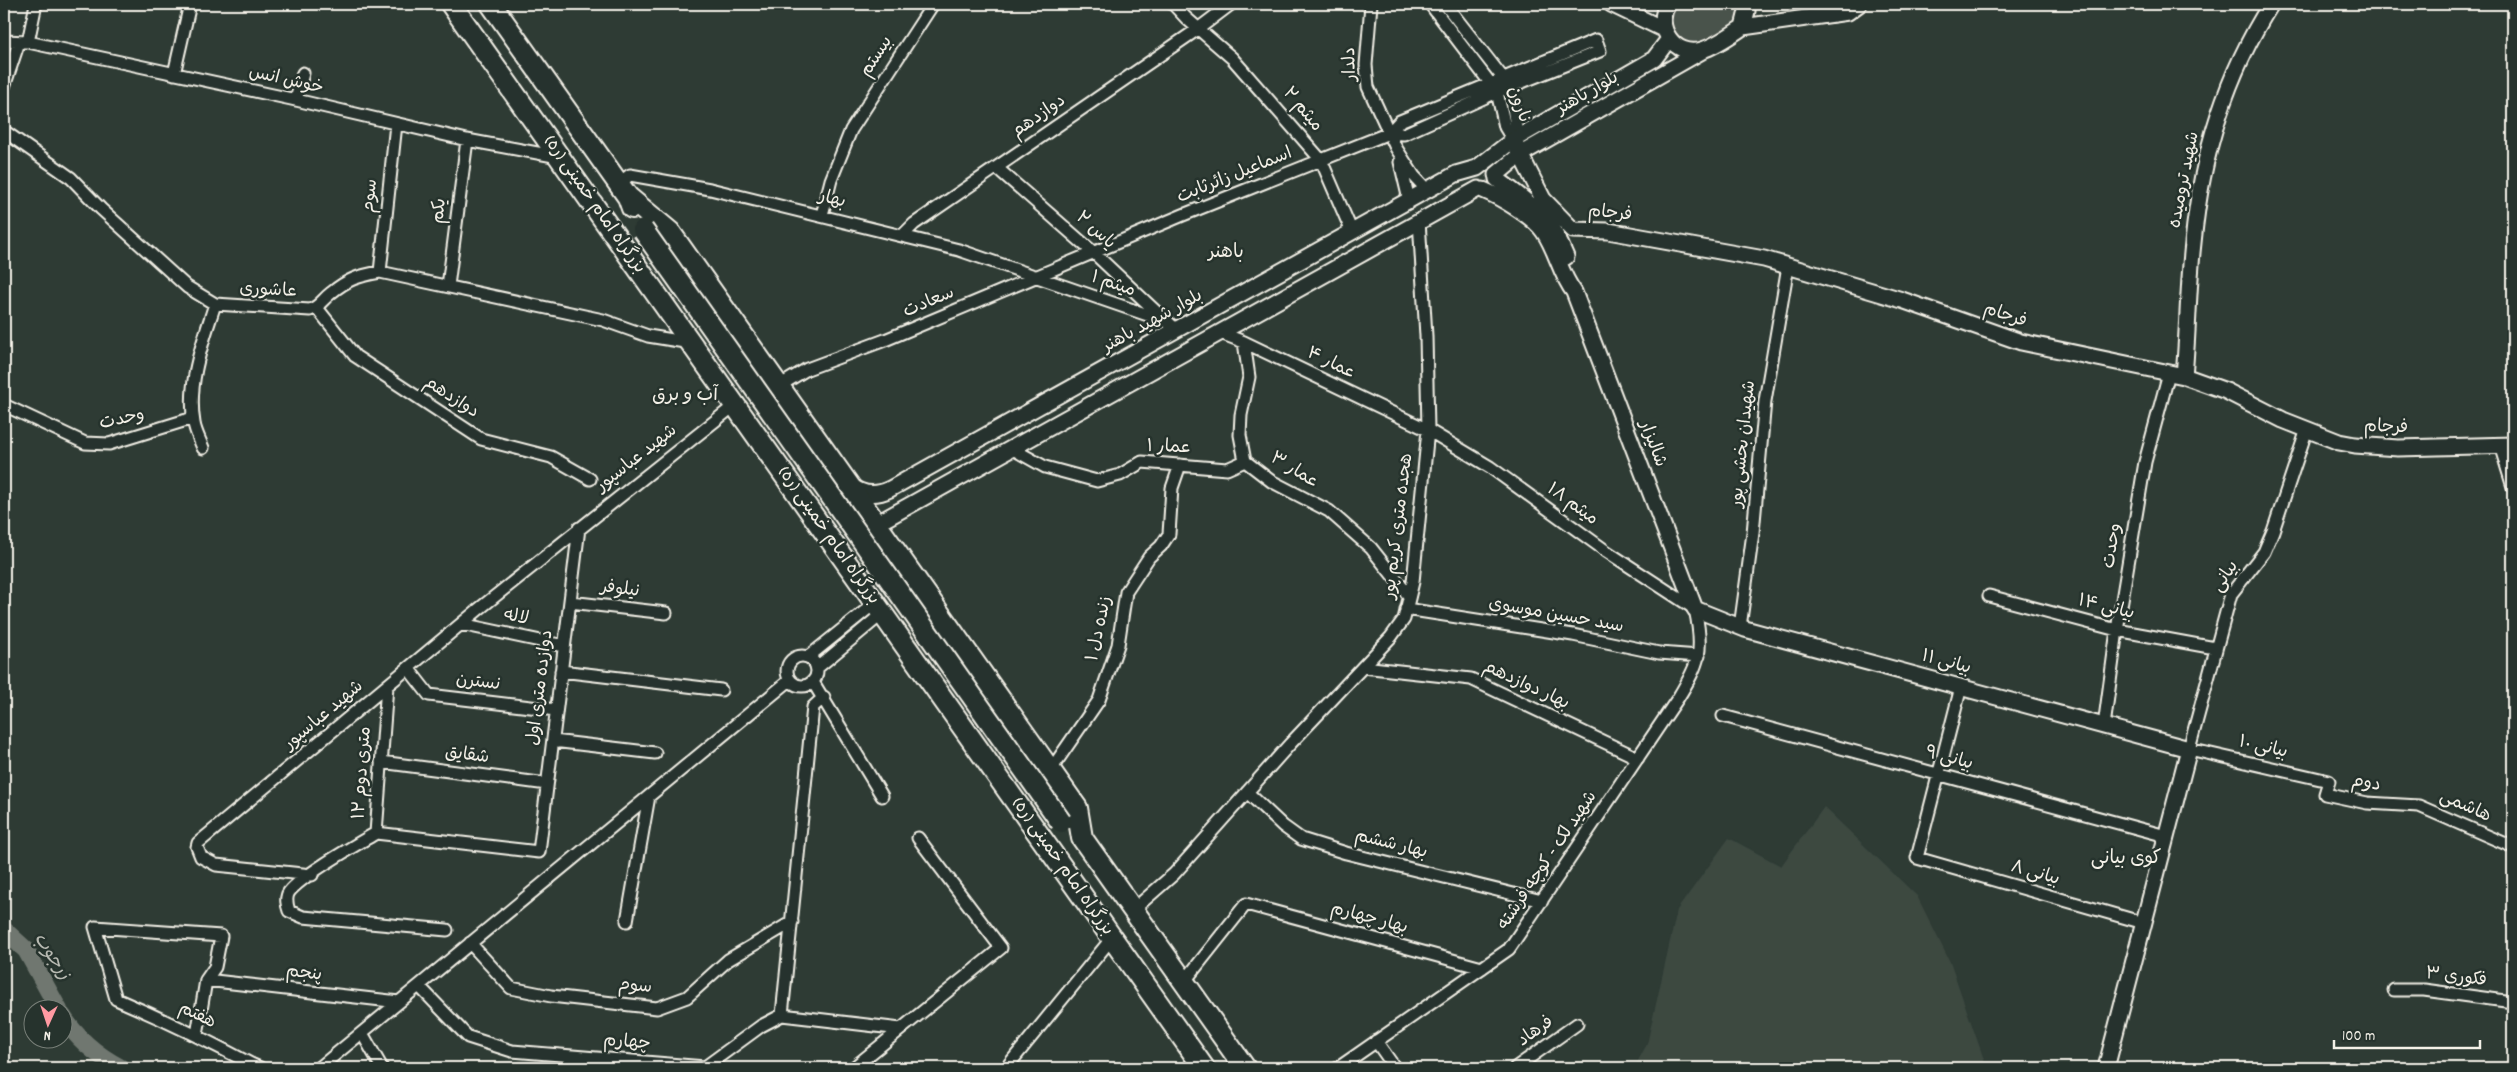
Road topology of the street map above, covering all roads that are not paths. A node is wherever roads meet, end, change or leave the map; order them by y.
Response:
1 (36, 4) edge
2 (190, 4) edge
3 (451, 4) edge
4 (491, 4) edge
5 (933, 4) edge
6 (1173, 4) edge
7 (1231, 4) edge
8 (1371, 4) edge
9 (1430, 4) edge
10 (1446, 4) edge
11 (1611, 4) edge
12 (1668, 4) edge
13 (1744, 4) edge
14 (1859, 4) edge
15 (2271, 4) edge
16 (1743, 27) junction
17 (1198, 29) junction
18 (1666, 34) junction
19 (4, 41) edge
20 (23, 42) junction
21 (1702, 51) junction
22 (303, 73) dead end
23 (174, 74) junction
24 (1503, 78) junction
25 (4, 87) edge
26 (1510, 87) junction
27 (1494, 88) junction
28 (296, 100) junction
29 (396, 124) junction
30 (4, 131) edge
31 (1389, 133) junction
32 (467, 140) junction
33 (1513, 140) junction
34 (1396, 148) junction
35 (1521, 154) junction
36 (560, 158) junction
37 (1321, 160) junction
38 (997, 168) junction
39 (1477, 168) junction
40 (1497, 177) junction
41 (623, 190) junction
42 (1427, 190) junction
43 (1480, 190) junction
44 (1409, 200) junction
45 (822, 215) junction
46 (1419, 220) junction
47 (1573, 230) junction
48 (1352, 232) junction
49 (902, 236) junction
50 (1553, 238) junction
51 (1094, 253) junction
52 (1788, 266) junction
53 (380, 272) junction
54 (1036, 277) junction
55 (448, 286) junction
56 (215, 304) junction
57 (316, 308) junction
58 (1172, 326) junction
59 (1218, 332) junction
60 (1244, 342) junction
61 (691, 343) junction
62 (2176, 375) junction
63 (779, 386) junction
64 (1059, 395) junction
65 (4, 405) edge
66 (735, 405) junction
67 (792, 406) junction
68 (1070, 415) junction
69 (193, 418) junction
70 (1000, 428) junction
71 (2307, 429) junction
72 (1428, 430) junction
73 (754, 432) junction
74 (2506, 445) edge
75 (202, 448) dead end
76 (1011, 448) junction
77 (1245, 460) junction
78 (1180, 465) junction
79 (590, 479) dead end
80 (847, 482) junction
81 (2513, 487) edge
82 (819, 523) junction
83 (876, 524) junction
84 (579, 528) junction
85 (850, 567) junction
86 (1409, 596) junction
87 (1989, 596) dead end
88 (570, 602) junction
89 (879, 608) junction
90 (1406, 609) junction
91 (1696, 609) junction
92 (666, 613) dead end
93 (460, 624) junction
94 (1740, 627) junction
95 (2117, 630) junction
96 (564, 646) junction
97 (2215, 648) junction
98 (1699, 656) junction
99 (808, 657) junction
100 (1363, 667) junction
101 (408, 668) junction
102 (817, 668) junction
103 (561, 671) junction
104 (790, 680) junction
105 (813, 682) junction
106 (387, 686) junction
107 (1961, 687) junction
108 (721, 690) dead end
109 (824, 697) junction
110 (556, 710) junction
111 (1723, 716) dead end
112 (2104, 726) junction
113 (552, 741) junction
114 (2189, 749) junction
115 (655, 753) dead end
116 (1638, 758) junction
117 (381, 762) junction
118 (1050, 771) junction
119 (1939, 774) junction
120 (547, 784) junction
121 (1247, 792) junction
122 (2325, 794) joint
123 (649, 796) junction
124 (882, 796) dead end
125 (2401, 805) joint
126 (376, 832) junction
127 (2166, 836) junction
128 (918, 838) dead end
129 (1082, 838) junction
130 (2513, 847) edge
131 (312, 874) junction
132 (1542, 901) junction
133 (1133, 910) junction
134 (627, 921) dead end
135 (792, 922) junction
136 (2144, 923) junction
137 (447, 930) dead end
138 (1109, 942) junction
139 (470, 943) junction
140 (1482, 968) junction
141 (206, 980) junction
142 (1184, 982) junction
143 (419, 986) junction
144 (2394, 990) dead end
145 (399, 1002) junction
146 (2513, 1002) edge
147 (782, 1015) junction
148 (1157, 1018) dead end
149 (1577, 1024) dead end
150 (901, 1029) junction
151 (362, 1033) junction
152 (197, 1036) junction
153 (1376, 1041) junction
154 (260, 1068) edge
155 (319, 1068) edge
156 (382, 1068) edge
157 (853, 1068) edge
158 (1006, 1068) edge
159 (1204, 1068) edge
160 (1245, 1068) edge
161 (1338, 1068) edge
162 (1395, 1068) edge
163 (1515, 1068) edge
164 (2106, 1068) edge

1 - 20 street
2 - 23 street
3 - 36 highway, بزرگراه امام خمینی (ره)
4 - 41 highway, بزرگراه امام خمینی (ره)
5 - 45 street, بیستم
6 - 17 street, میثم ۲
7 - 17 street, دوازدهم
8 - 31 street, دلدار
9 - 27 street, نارون
10 - 24 street, نارون
11 - 18 street
12 - 18 street
13 - 16 street
14 - 16 street
15 - 62 street, شهید ترومیده
16 - 21 street, بلوار باهنر
17 - 37 street, میثم ۲
17 - 38 street, دوازدهم
18 - 21 street
18 - 33 street, بلوار باهنر
19 - 20 street, خوش انس
20 - 23 street, خوش انس
20 - 25 street
21 - 35 street, بلوار باهنر
22 - 28 street
23 - 28 street, خوش انس
24 - 26 street, نارون
24 - 26 street
24 - 27 street
26 - 27 street
26 - 33 street, نارون
27 - 31 street, اسماعیل زائرثابت
27 - 33 street, نارون
28 - 29 street, خوش انس
29 - 32 street, خوش انس
29 - 53 street, سوم
30 - 56 street, عاشوری
31 - 34 street, دلدار
31 - 37 street, اسماعیل زائرثابت
32 - 36 street, خوش انس
32 - 55 street, یکم
33 - 35 street, فرجام
33 - 39 street, بلوار باهنر
34 - 42 street
34 - 44 street
35 - 40 street, بلوار باهنر
35 - 47 street, فرجام
36 - 61 highway, بزرگراه امام خمینی (ره)
37 - 48 street, میثم ۲
37 - 51 street, اسماعیل زائرثابت
38 - 49 street, دوازدهم
38 - 51 street, یاس ۲
39 - 40 street
39 - 42 street, بلوار شهید باهنر
39 - 43 street
40 - 43 street
40 - 50 street, شالیزار
41 - 45 street, بهار
41 - 63 highway, بزرگراه امام خمینی (ره)
41 - 129 highway, بزرگراه امام خمینی (ره), bridge
42 - 44 street, بلوار شهید باهنر
43 - 46 street
43 - 50 street, شالیزار
44 - 48 street, بلوار شهید باهنر
45 - 49 street, بهار
46 - 59 street
46 - 72 street, هجده متری کریم پور
47 - 50 street
47 - 52 street, فرجام
48 - 58 street, بلوار شهید باهنر
49 - 54 street, بهار
50 - 91 street, شالیزار
51 - 54 street, سعادت
51 - 58 street, یاس ۲
52 - 62 street, فرجام
52 - 94 street, شهیدان بخشی پور
53 - 55 street, عاشوری
53 - 57 street, عاشوری
54 - 58 street, میثم ۱
54 - 63 street, سعادت
55 - 61 street, عاشوری
56 - 57 street, عاشوری
56 - 69 street
57 - 79 street, دوازدهم
58 - 64 street, بلوار شهید باهنر
59 - 60 street, عمار ۴
59 - 68 street
60 - 72 street, عمار ۴
60 - 77 street, عمار ۳
61 - 66 highway, بزرگراه امام خمینی (ره)
62 - 71 street, فرجام
62 - 95 street, وحدت
63 - 67 highway, بزرگراه امام خمینی (ره)
64 - 68 street
64 - 70 street, بلوار شهید باهنر
65 - 69 street, وحدت
66 - 73 highway, بزرگراه امام خمینی (ره)
66 - 84 street, شهید عباسپور
67 - 73 highway
67 - 80 highway, بزرگراه امام خمینی (ره)
68 - 76 street
69 - 75 street
70 - 76 street
70 - 80 street, بلوار شهید باهنر
71 - 74 street, فرجام
71 - 97 street, بیانی
72 - 86 street, هجده متری کریم پور
72 - 91 street, میثم ۱۸
73 - 82 highway, بزرگراه امام خمینی (ره)
74 - 81 street
76 - 78 street, عمار ۱
76 - 83 street
77 - 78 street, عمار ۱
77 - 86 street, عمار ۳
78 - 118 street, زنده دل ۱
80 - 83 highway, بزرگراه امام خمینی (ره)
82 - 83 highway
82 - 85 highway, بزرگراه امام خمینی (ره)
83 - 85 highway
83 - 118 highway, بزرگراه امام خمینی (ره)
84 - 88 street, دوازده متری اول
84 - 93 street, شهید عباسپور
85 - 89 highway, بزرگراه امام خمینی (ره)
86 - 90 street, هجده متری کریم پور
87 - 95 street, بیانی ۱۴
88 - 92 street, نیلوفر
88 - 96 street, دوازده متری اول
89 - 99 street
89 - 102 street
89 - 138 highway, بزرگراه امام خمینی (ره)
90 - 98 street, سید حسین موسوی
90 - 100 street, هجده متری کریم پور
91 - 94 street, بیانی ۱۱
91 - 98 street, شهید لک - کوچه فرشته
93 - 96 street, لاله
93 - 101 street, شهید عباسپور
94 - 107 street, بیانی ۱۱
95 - 97 street, بیانی ۱۴
95 - 112 street, وحدت
96 - 103 street, دوازده متری اول
97 - 114 street, بیانی
98 - 116 street, شهید لک - کوچه فرشته
99 - 102 street
99 - 104 street
100 - 116 street, بهار دوازدهم
100 - 121 street, هجده متری کریم پور
101 - 106 street, شهید عباسپور
101 - 110 street, نسترن
102 - 105 street
103 - 108 street
103 - 110 street, دوازده متری اول
104 - 105 street
104 - 123 street
105 - 109 street
106 - 117 street, ۱۲ متری دوم
106 - 131 street, شهید عباسپور
107 - 112 street, بیانی ۱۱
107 - 119 street
109 - 124 street
109 - 135 street
110 - 113 street, دوازده متری اول
111 - 119 street, بیانی ۹
112 - 114 street, بیانی ۱۱
113 - 115 street
113 - 120 street, دوازده متری اول
114 - 122 street, بیانی ۱۰
114 - 127 street
116 - 132 street, شهید لک - کوچه فرشته
117 - 120 street, شقایق
117 - 126 street, ۱۲ متری دوم
118 - 129 highway, بزرگراه امام خمینی (ره)
119 - 127 street, بیانی ۹
119 - 136 street, بیانی ۸
120 - 126 street, دوازده متری اول
121 - 132 street, بهار ششم
121 - 133 street, هجده متری کریم پور
122 - 125 street, دوم
123 - 134 street
123 - 139 street
125 - 130 street, هاشمی
126 - 131 street
127 - 136 street
128 - 150 street
129 - 133 highway, بزرگراه امام خمینی (ره)
131 - 137 street
132 - 140 street, شهید لک - کوچه فرشته
133 - 142 highway, بزرگراه امام خمینی (ره)
135 - 139 street, سوم
135 - 147 street
136 - 164 street
138 - 148 street
138 - 158 street
138 - 159 highway, بزرگراه امام خمینی (ره)
139 - 143 street
140 - 142 street, بهار چهارم
140 - 153 street, شهید لک - کوچه فرشته
141 - 145 street, پنجم
141 - 152 street
141 - 152 street, هفتم
142 - 160 highway, بزرگراه امام خمینی (ره)
143 - 145 street
143 - 147 street, چهارم
144 - 146 street, فکوری ۳
145 - 151 street
147 - 150 street
149 - 163 street, فرهاد
150 - 157 street
151 - 155 street
151 - 156 street
152 - 154 street, هفتم
153 - 161 street, شهید لک - کوچه فرشته
153 - 162 street

